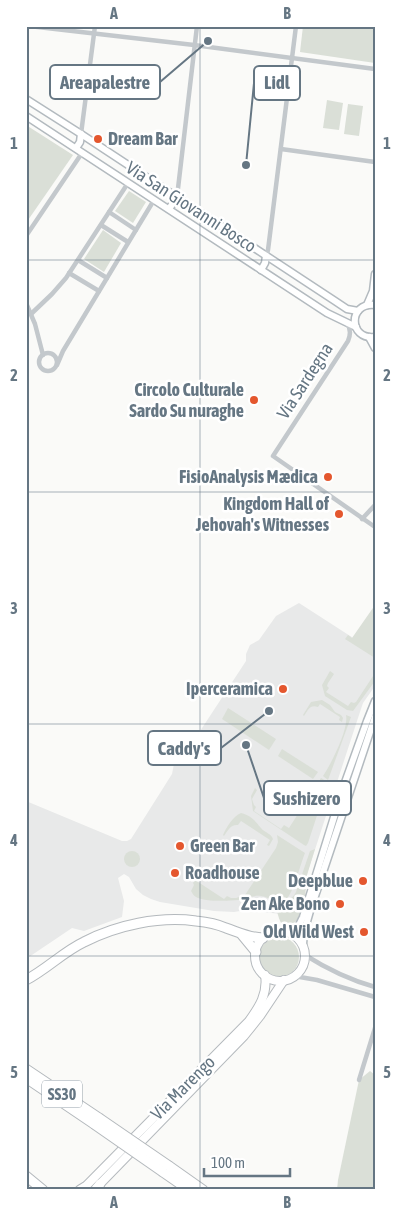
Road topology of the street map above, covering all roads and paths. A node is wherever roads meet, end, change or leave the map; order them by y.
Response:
1 (29, 26) edge
2 (95, 26) edge
3 (196, 26) edge
4 (296, 26) edge
5 (94, 34) junction
6 (194, 45) junction
7 (292, 58) junction
8 (375, 69) edge
9 (26, 99) edge
10 (26, 116) edge
11 (81, 134) junction
12 (76, 148) junction
13 (281, 149) junction
14 (82, 153) junction
15 (375, 162) edge
16 (128, 183) junction
17 (176, 197) junction
18 (154, 200) junction
19 (169, 209) junction
20 (109, 212) junction
21 (101, 225) junction
22 (136, 230) junction
23 (26, 236) edge
24 (128, 242) junction
25 (266, 256) junction
26 (78, 260) junction
27 (261, 270) junction
28 (69, 273) junction
29 (375, 274) edge
30 (107, 278) junction
31 (99, 292) junction
32 (26, 303) edge
33 (367, 305) junction
34 (375, 305) edge
35 (358, 311) junction
36 (31, 314) junction
37 (345, 321) junction
38 (356, 327) junction
39 (372, 337) edge
40 (66, 347) junction
41 (375, 348) edge
42 (51, 353) junction
43 (43, 355) junction
44 (57, 365) junction
45 (375, 505) edge
46 (362, 518) junction
47 (375, 527) edge
48 (375, 701) edge
49 (375, 717) edge
50 (291, 933) junction
51 (242, 934) junction
52 (263, 938) junction
53 (303, 944) junction
54 (256, 952) junction
55 (305, 955) junction
56 (36, 975) junction
57 (266, 976) junction
58 (294, 976) junction
59 (26, 980) edge
60 (284, 980) junction
61 (26, 985) edge
62 (375, 987) edge
63 (375, 997) edge
64 (375, 1028) edge
65 (26, 1063) edge
66 (26, 1069) edge
67 (26, 1078) edge
68 (37, 1078) junction
69 (359, 1080) dead end
70 (96, 1121) junction
71 (166, 1169) junction
72 (26, 1176) edge
73 (40, 1188) edge
74 (97, 1188) edge
75 (82, 1189) edge
76 (189, 1190) edge
77 (203, 1190) edge

1 - 5 street
2 - 5 street
3 - 6 street
4 - 7 street
5 - 6 street
5 - 11 street
6 - 7 street
6 - 17 street
7 - 8 street
7 - 13 street
9 - 11 main road, Via San Giovanni Bosco
10 - 12 main road, Via San Giovanni Bosco
11 - 12 main road
11 - 17 main road, Via San Giovanni Bosco
12 - 14 main road, Via San Giovanni Bosco
13 - 15 street
13 - 25 street
14 - 16 main road, Via San Giovanni Bosco
14 - 23 street
16 - 18 main road, Via San Giovanni Bosco
16 - 20 street
17 - 19 main road
17 - 25 main road, Via San Giovanni Bosco
18 - 19 main road, Via San Giovanni Bosco
18 - 22 street
19 - 27 main road, Via San Giovanni Bosco
20 - 21 street
20 - 22 street
21 - 24 street
21 - 26 street
22 - 24 street
24 - 30 street
25 - 27 main road
25 - 35 main road, Via San Giovanni Bosco
26 - 28 street
26 - 30 street
27 - 37 main road, Via San Giovanni Bosco
28 - 31 street
28 - 36 street
29 - 33 main road
30 - 31 street
31 - 40 street
32 - 36 street
33 - 34 main road
33 - 35 main road
35 - 38 main road
36 - 43 street
37 - 38 main road, Via San Giovanni Bosco
37 - 46 street, Via Sardegna
38 - 39 main road, Via San Giovanni Bosco
39 - 41 main road, Via San Giovanni Bosco
40 - 42 street
40 - 44 street
42 - 43 street
42 - 44 street
43 - 44 street
45 - 46 street
46 - 47 street
48 - 50 main road
49 - 53 main road
50 - 52 main road
50 - 53 main road
51 - 52 highway
51 - 54 highway
51 - 56 highway
52 - 54 main road
53 - 55 main road
54 - 57 main road
55 - 58 main road
55 - 62 street
56 - 59 highway
56 - 61 highway
57 - 60 main road
57 - 75 main road, Via Marengo
58 - 60 main road
58 - 63 street
60 - 74 main road, Via Marengo
64 - 69 street
65 - 68 highway
66 - 68 highway, SS30
67 - 70 highway, SS30
68 - 70 highway, SS30
70 - 71 highway, SS30, bridge
71 - 76 highway, SS30
71 - 77 highway, SS30
72 - 73 highway

